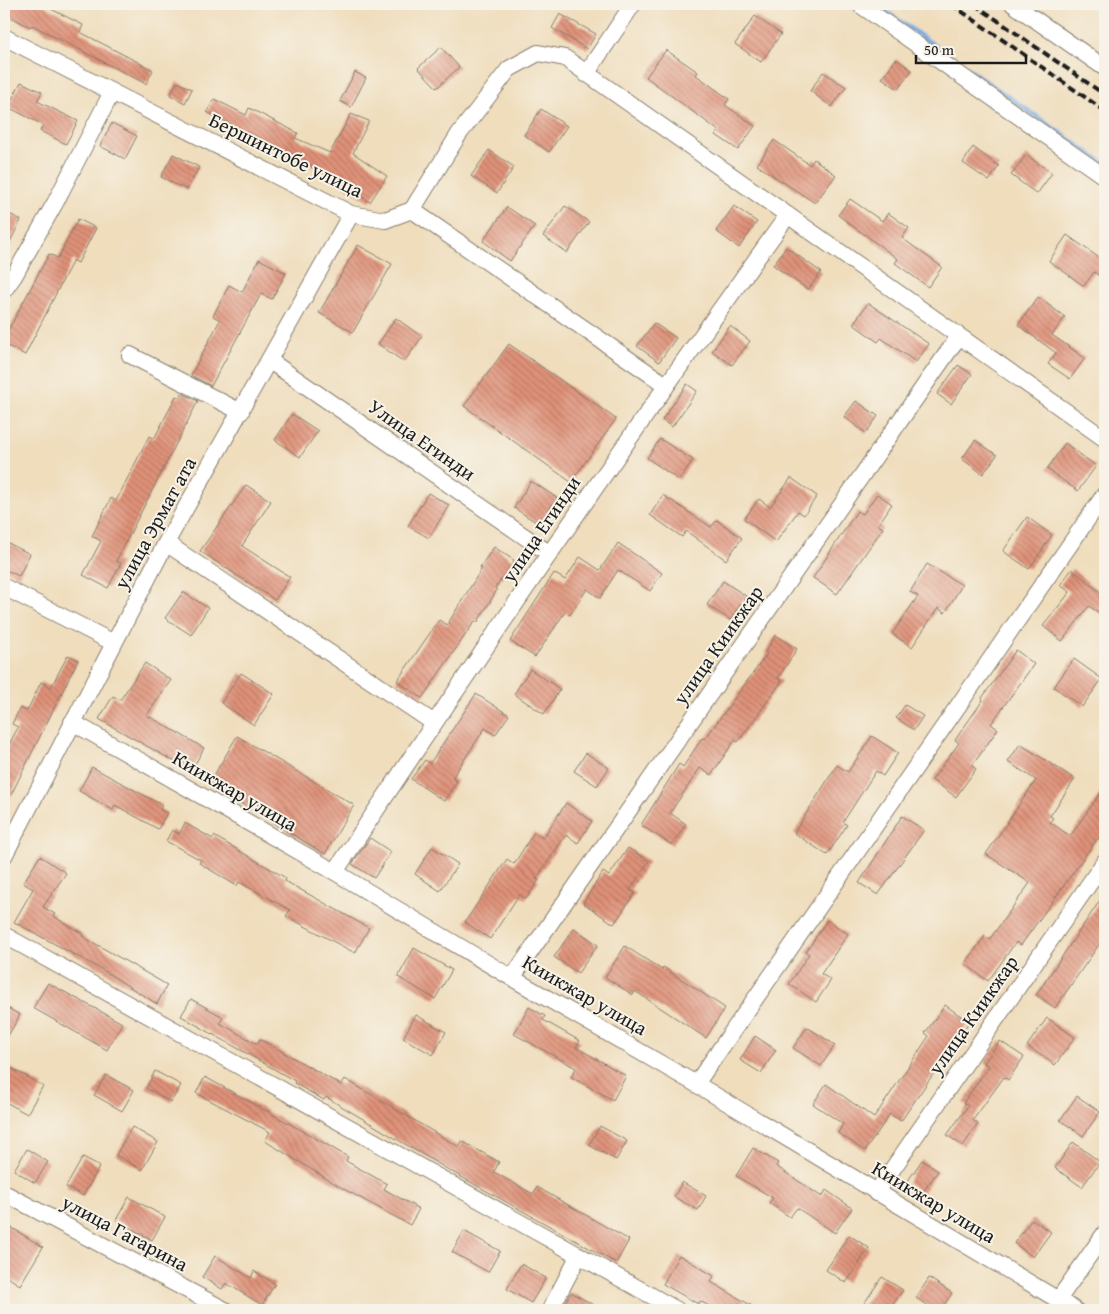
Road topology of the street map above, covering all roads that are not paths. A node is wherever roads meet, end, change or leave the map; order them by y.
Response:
1 (633, 4) edge
2 (859, 4) edge
3 (1013, 4) edge
4 (4, 36) edge
5 (1105, 68) edge
6 (586, 74) junction
7 (112, 92) junction
8 (1105, 177) edge
9 (412, 210) junction
10 (351, 214) junction
11 (788, 215) junction
12 (9, 274) edge
13 (4, 290) edge
14 (959, 336) junction
15 (130, 355) dead end
16 (270, 360) junction
17 (666, 385) junction
18 (241, 412) junction
19 (1105, 439) edge
20 (1105, 494) edge
21 (166, 543) junction
22 (550, 554) junction
23 (4, 587) edge
24 (114, 643) junction
25 (72, 722) junction
26 (434, 723) junction
27 (4, 856) edge
28 (1105, 861) edge
29 (335, 872) junction
30 (4, 935) edge
31 (512, 978) junction
32 (696, 1084) junction
33 (4, 1193) edge
34 (876, 1193) junction
35 (1105, 1233) edge
36 (579, 1255) junction
37 (1058, 1300) junction
38 (225, 1310) edge
39 (550, 1310) edge
40 (677, 1310) edge
41 (1074, 1310) edge

1 - 6 street
2 - 8 street
3 - 5 street
4 - 7 street, Бершинтобе улица
6 - 9 street
6 - 11 street
7 - 10 street, Бершинтобе улица
7 - 12 street
9 - 10 street, Бершинтобе улица
9 - 17 street
10 - 16 street, улица Эрмат ата
11 - 14 street
11 - 17 street, улица Егинди
12 - 13 street
14 - 19 street
14 - 31 street, улица Киикжар
15 - 18 street
16 - 18 street, улица Эрмат ата
16 - 22 street, Улица Егинди
17 - 22 street, улица Егинди
18 - 21 street, улица Эрмат ата
20 - 32 street
21 - 24 street, улица Эрмат ата
21 - 26 street
22 - 26 street, улица Егинди
23 - 24 street
24 - 25 street, улица Эрмат ата
25 - 27 street, улица Эрмат ата
25 - 29 street, Киикжар улица
26 - 29 street, улица Егинди
28 - 34 street, улица Киикжар
29 - 31 street, Киикжар улица
30 - 36 street
31 - 32 street, Киикжар улица
32 - 34 street, Киикжар улица
33 - 38 street, улица Гагарина
34 - 37 street, Киикжар улица
35 - 37 street
36 - 39 street
36 - 40 street
37 - 41 street, Киикжар улица

